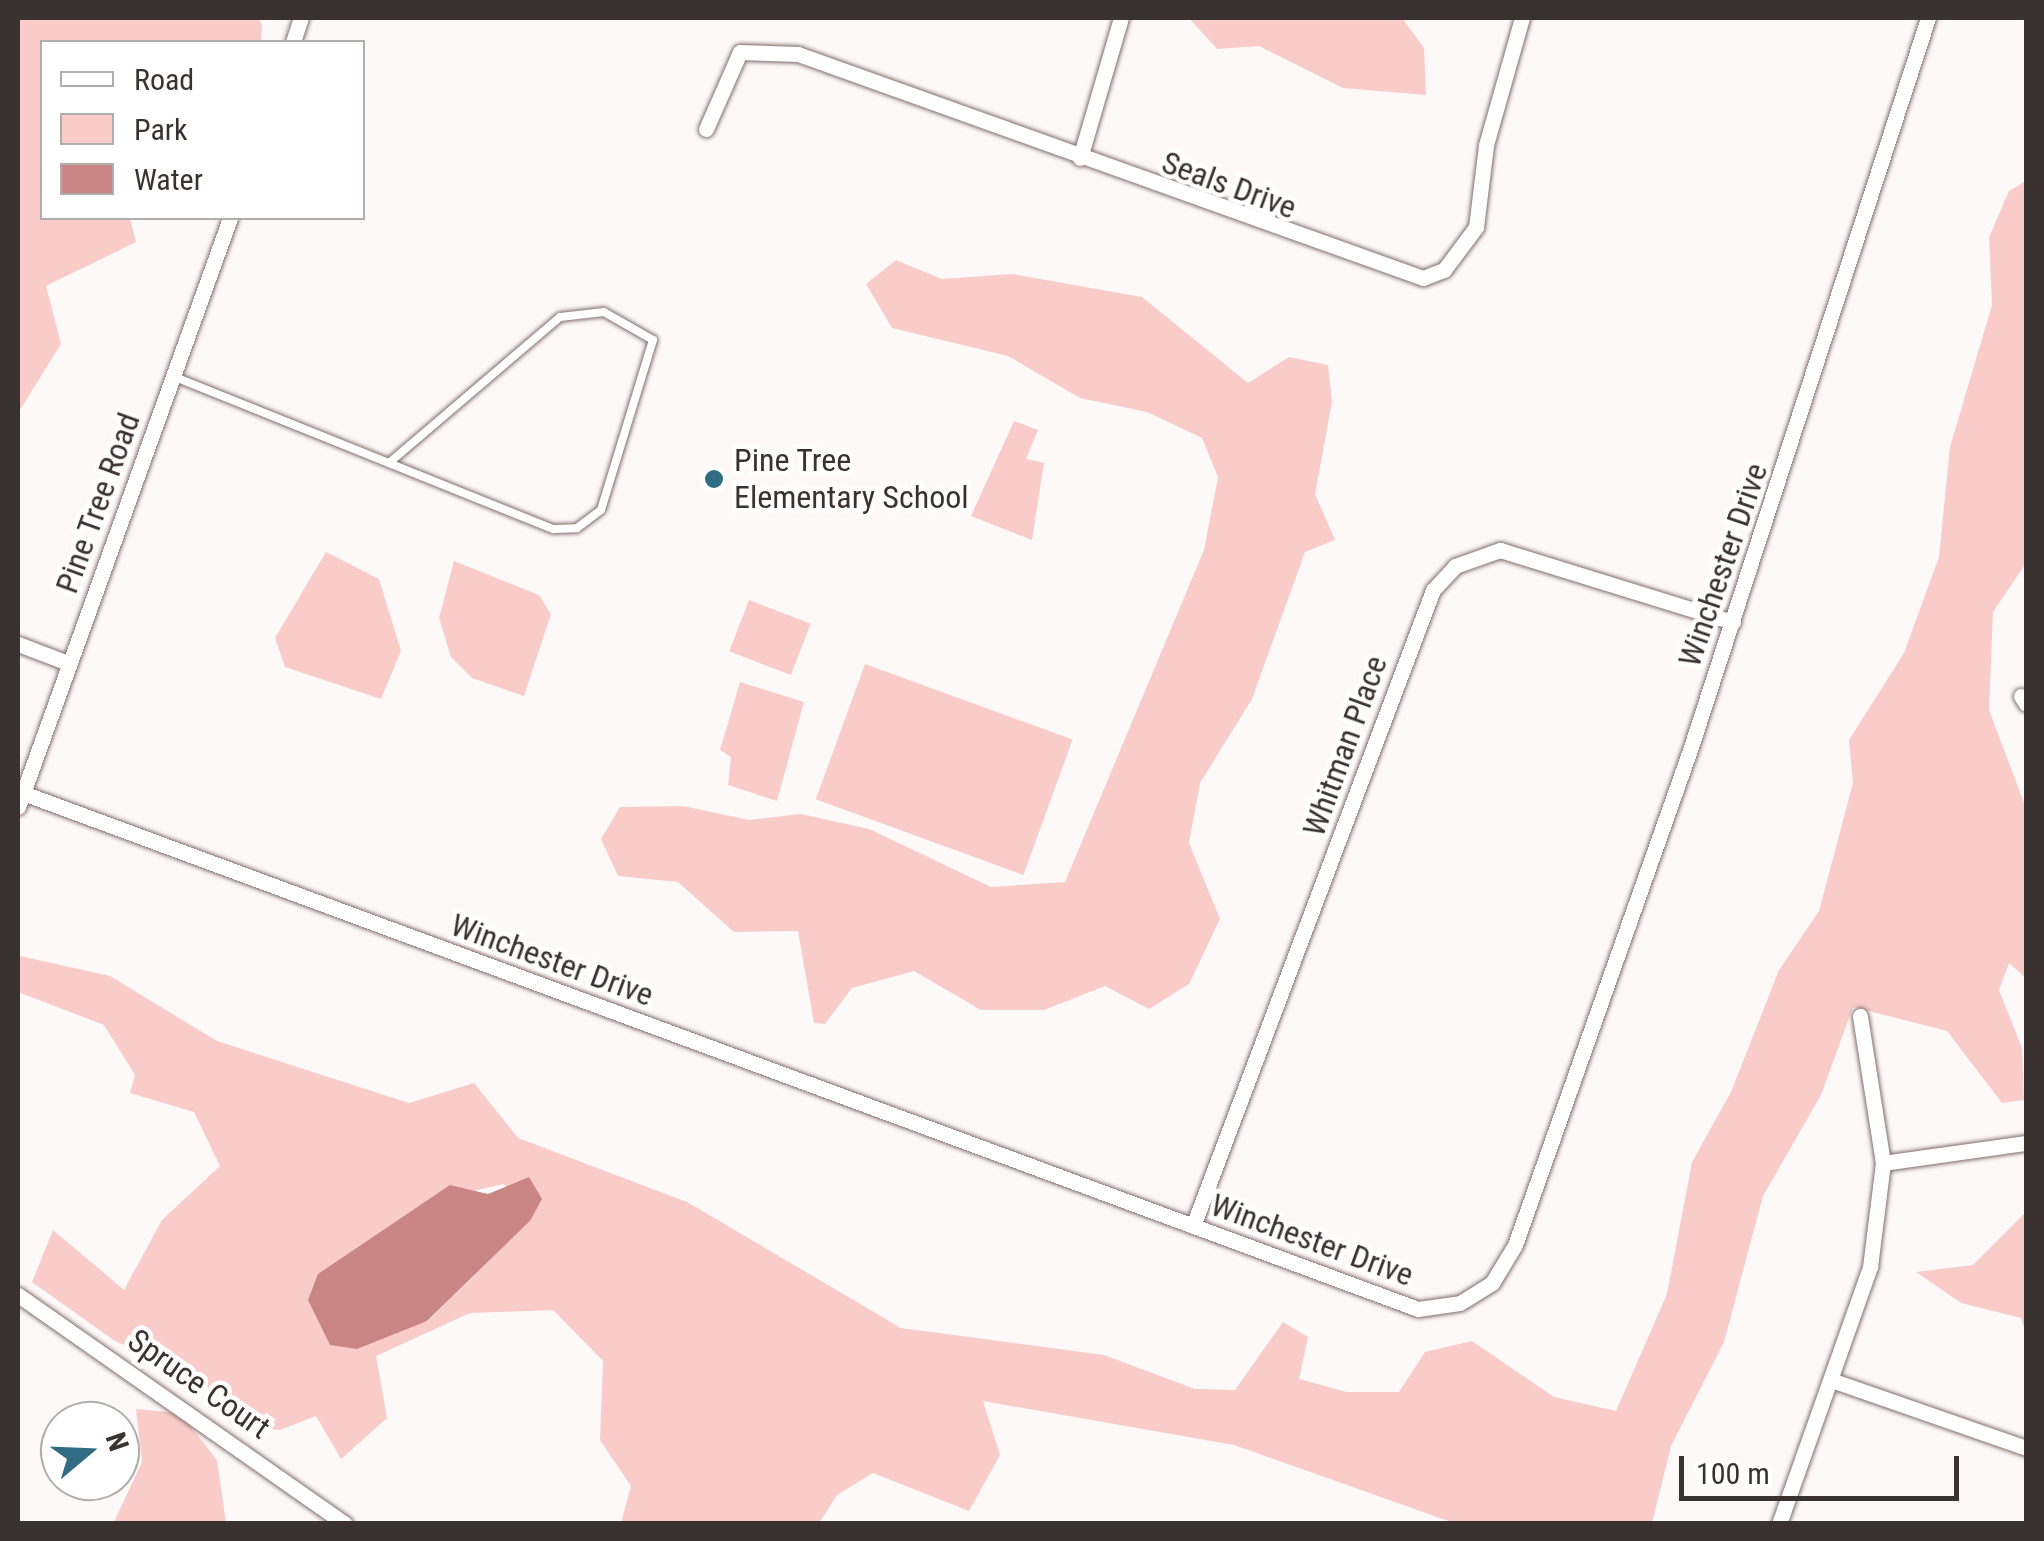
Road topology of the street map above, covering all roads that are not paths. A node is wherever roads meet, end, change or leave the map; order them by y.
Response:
1 (1121, 18) edge
2 (1522, 18) edge
3 (1928, 18) edge
4 (706, 129) dead end
5 (1080, 158) junction
6 (229, 220) edge
7 (176, 376) junction
8 (390, 462) junction
9 (1733, 622) junction
10 (18, 644) edge
11 (68, 662) junction
12 (20, 800) edge
13 (1860, 1016) dead end
14 (2026, 1143) edge
15 (1882, 1163) junction
16 (1193, 1226) junction
17 (18, 1296) edge
18 (1830, 1380) junction
19 (2026, 1448) edge
20 (345, 1524) edge
21 (1779, 1524) edge

1 - 5 street
2 - 5 street, Seals Drive
3 - 9 street, Winchester Drive
4 - 5 street, Seals Drive
6 - 7 street, Pine Tree Road
7 - 8 lane
7 - 11 street, Pine Tree Road
8 - 8 lane
9 - 16 street, Whitman Place
9 - 16 street, Winchester Drive
10 - 11 street
11 - 12 street, Pine Tree Road
12 - 16 street, Winchester Drive
13 - 15 street
14 - 15 street
15 - 18 street
17 - 20 street, Spruce Court
18 - 19 street
18 - 21 street

